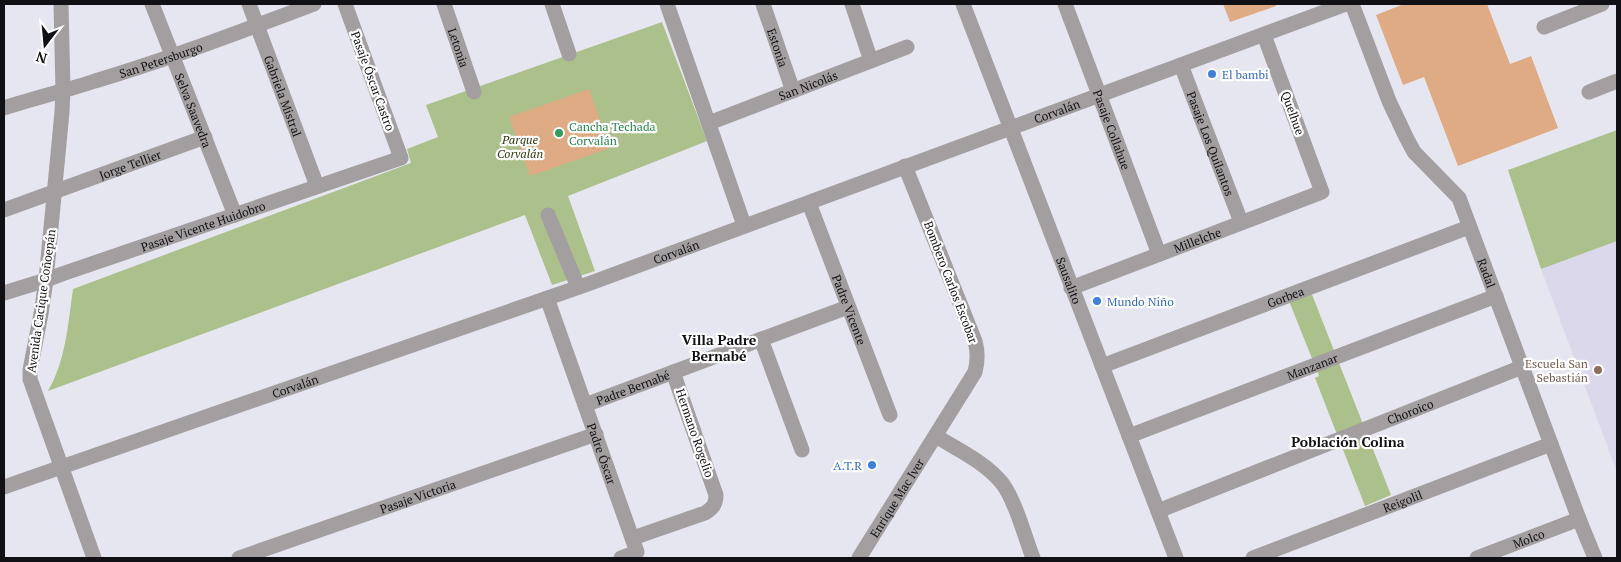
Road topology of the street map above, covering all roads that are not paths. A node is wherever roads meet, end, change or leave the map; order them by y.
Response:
1 (61, 4) edge
2 (152, 4) edge
3 (249, 4) edge
4 (314, 4) edge
5 (345, 4) edge
6 (444, 4) edge
7 (552, 4) edge
8 (667, 4) edge
9 (763, 4) edge
10 (852, 4) edge
11 (963, 4) edge
12 (1066, 4) edge
13 (1346, 4) edge
14 (1352, 4) edge
15 (1602, 4) edge
16 (257, 25) junction
17 (1544, 27) dead end
18 (1264, 34) junction
19 (906, 48) dead end
20 (569, 54) dead end
21 (171, 56) junction
22 (871, 61) junction
23 (1181, 65) junction
24 (1617, 81) edge
25 (63, 90) junction
26 (793, 91) junction
27 (474, 92) dead end
28 (1590, 92) dead end
29 (1099, 95) junction
30 (4, 108) edge
31 (709, 123) junction
32 (1010, 128) junction
33 (205, 137) junction
34 (401, 158) joint
35 (905, 166) junction
36 (317, 186) junction
37 (55, 192) junction
38 (1322, 192) joint
39 (809, 203) junction
40 (4, 210) edge
41 (548, 214) dead end
42 (235, 215) junction
43 (1241, 222) junction
44 (744, 225) junction
45 (1469, 227) junction
46 (1158, 254) junction
47 (46, 280) junction
48 (578, 287) junction
49 (1071, 288) junction
50 (4, 293) edge
51 (1496, 296) junction
52 (547, 298) junction
53 (848, 307) junction
54 (760, 339) junction
55 (1102, 366) junction
56 (1522, 367) junction
57 (673, 372) junction
58 (585, 405) junction
59 (890, 415) dead end
60 (596, 434) junction
61 (936, 436) junction
62 (1129, 436) junction
63 (1551, 444) junction
64 (802, 450) dead end
65 (61, 468) junction
66 (4, 487) edge
67 (1158, 510) junction
68 (1579, 519) junction
69 (635, 545) junction
70 (94, 558) edge
71 (239, 558) edge
72 (621, 558) edge
73 (859, 558) edge
74 (1033, 558) edge
75 (1176, 558) edge
76 (1254, 558) edge
77 (1477, 558) edge
78 (1595, 558) edge

1 - 25 street, Avenida Cacique Coñoepán
2 - 21 street, Selva Saavedra
3 - 16 street, Gabriela Mistral
4 - 16 street, San Petersburgo
5 - 34 street, Pasaje Óscar Castro
6 - 27 street, Letonia
7 - 20 street
8 - 31 street
9 - 26 street, Estonia
10 - 22 street
11 - 32 street, Sausalito
12 - 29 street, Pasaje Collahue
13 - 18 street, Corvalán
14 - 45 street, Radal
15 - 17 street
16 - 21 street, San Petersburgo
16 - 36 street, Gabriela Mistral
18 - 23 street, Corvalán
18 - 38 street, Quelhue
19 - 22 street, San Nicolás
21 - 25 street, San Petersburgo
21 - 33 street, Selva Saavedra
22 - 26 street, San Nicolás
23 - 29 street, Corvalán
23 - 43 street, Pasaje Los Quilantos
24 - 28 street
25 - 30 street, San Petersburgo
25 - 37 street, Avenida Cacique Coñoepán
26 - 31 street, San Nicolás
29 - 32 street, Corvalán
29 - 46 street, Pasaje Collahue
31 - 44 street
32 - 35 street, Corvalán
32 - 49 street, Sausalito
33 - 37 street, Jorge Tellier
33 - 42 street, Selva Saavedra
34 - 36 street, Pasaje Vicente Huidobro
35 - 39 street, Corvalán
35 - 61 street, Bombero Carlos Escobar
36 - 42 street, Pasaje Vicente Huidobro
37 - 40 street, Jorge Tellier
37 - 47 street, Avenida Cacique Coñoepán
38 - 43 street, Millelche
39 - 44 street, Corvalán
39 - 53 street, Padre Vicente
41 - 48 street
42 - 47 street, Pasaje Vicente Huidobro
43 - 46 street, Millelche
44 - 48 street, Corvalán
45 - 51 street, Radal
45 - 55 street, Gorbea
46 - 49 street, Millelche
47 - 50 street, Pasaje Vicente Huidobro
47 - 65 street, Avenida Cacique Coñoepán
48 - 52 street, Corvalán
49 - 55 street, Sausalito
51 - 56 street, Radal
51 - 62 street, Manzanar
52 - 58 street, Padre Óscar
52 - 65 street, Corvalán
53 - 54 street, Padre Bernabé
53 - 59 street, Padre Vicente
54 - 57 street, Padre Bernabé
54 - 64 street
55 - 62 street, Sausalito
56 - 63 street, Radal
56 - 67 street, Choroico
57 - 58 street, Padre Bernabé
57 - 69 street, Hermano Rogelio
58 - 60 street, Padre Óscar
60 - 69 street, Padre Óscar
60 - 71 street, Pasaje Victoria
61 - 73 street, Enrique Mac Iver
61 - 74 street
62 - 67 street, Sausalito
63 - 68 street, Radal
63 - 76 street, Reigolil
65 - 66 street, Corvalán
65 - 70 street, Avenida Cacique Coñoepán
67 - 75 street, Sausalito
68 - 77 street, Molco
68 - 78 street, Radal
69 - 72 street

